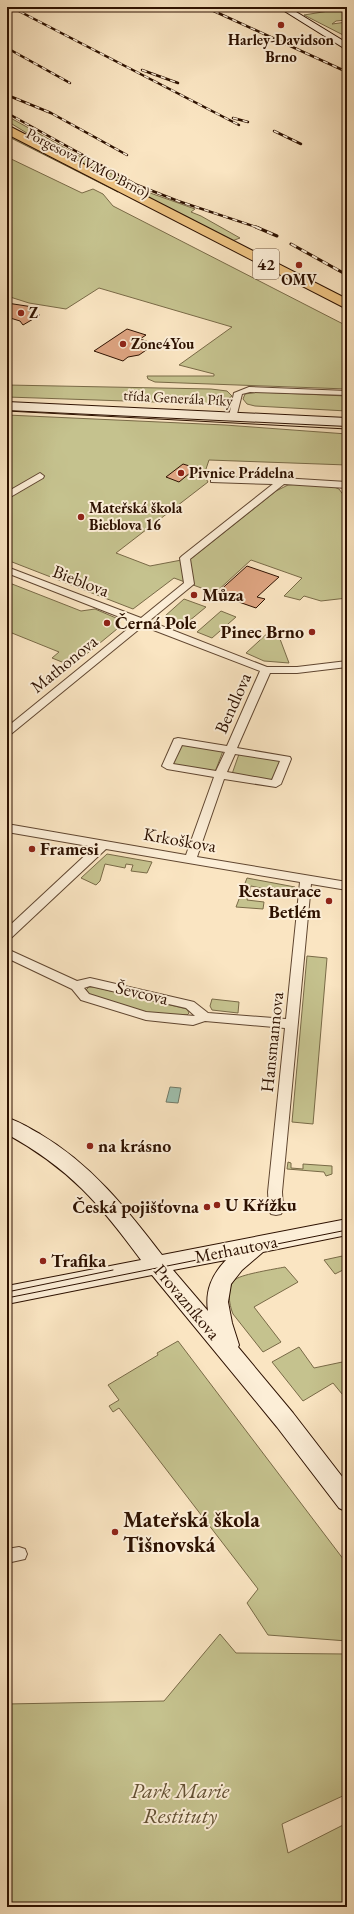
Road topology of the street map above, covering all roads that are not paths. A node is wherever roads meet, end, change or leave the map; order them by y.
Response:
1 (282, 7) edge
2 (347, 47) edge
3 (7, 124) edge
4 (7, 129) edge
5 (7, 139) edge
6 (50, 153) junction
7 (347, 306) edge
8 (347, 315) edge
9 (347, 393) edge
10 (7, 400) edge
11 (7, 406) edge
12 (234, 413) junction
13 (347, 415) edge
14 (347, 422) edge
15 (40, 476) dead end
16 (214, 480) dead end
17 (282, 481) junction
18 (347, 485) edge
19 (7, 496) edge
20 (7, 570) edge
21 (142, 623) junction
22 (347, 664) edge
23 (266, 670) junction
24 (7, 732) edge
25 (231, 750) junction
26 (220, 774) junction
27 (7, 828) edge
28 (104, 844) junction
29 (190, 859) junction
30 (306, 878) junction
31 (347, 886) edge
32 (7, 935) edge
33 (7, 953) edge
34 (76, 986) junction
35 (205, 1017) junction
36 (291, 1024) junction
37 (7, 1125) edge
38 (276, 1210) dead end
39 (347, 1227) edge
40 (257, 1245) junction
41 (155, 1265) junction
42 (7, 1295) edge
43 (232, 1357) junction
44 (347, 1501) edge

1 - 2 main road
3 - 6 highway, 42
4 - 6 highway, 42
5 - 8 highway, Porgesova (VMO Brno) / 42
6 - 7 highway, 42
9 - 12 street
10 - 12 main road, třída Generála Píky
11 - 12 main road, třída Generála Píky
12 - 13 main road, třída Generála Píky
12 - 14 main road, třída Generála Píky
15 - 19 street
16 - 17 street
17 - 18 street
17 - 21 street, Mathonova
20 - 21 street, Bieblova
21 - 23 street, Bieblova
21 - 24 street, Mathonova
22 - 23 street
23 - 25 street, Bendlova
25 - 26 street, Bendlova
25 - 26 street, Bendlova
25 - 26 street, Bendlova
26 - 29 street, Bendlova
27 - 28 street, Krkoškova
28 - 29 street, Krkoškova
28 - 32 street
29 - 30 street, Krkoškova
30 - 31 street, Krkoškova
30 - 36 street, Hansmannova
33 - 34 street, Ševcova
34 - 35 street, Ševcova
34 - 35 street, Ševcova
35 - 36 street, Ševcova
36 - 38 street, Hansmannova
37 - 41 main road, Provazníkova
39 - 40 main road, Merhautova
40 - 41 main road, Merhautova
40 - 43 main road
41 - 42 main road, Merhautova
41 - 43 main road, Provazníkova
43 - 44 main road, Provazníkova

